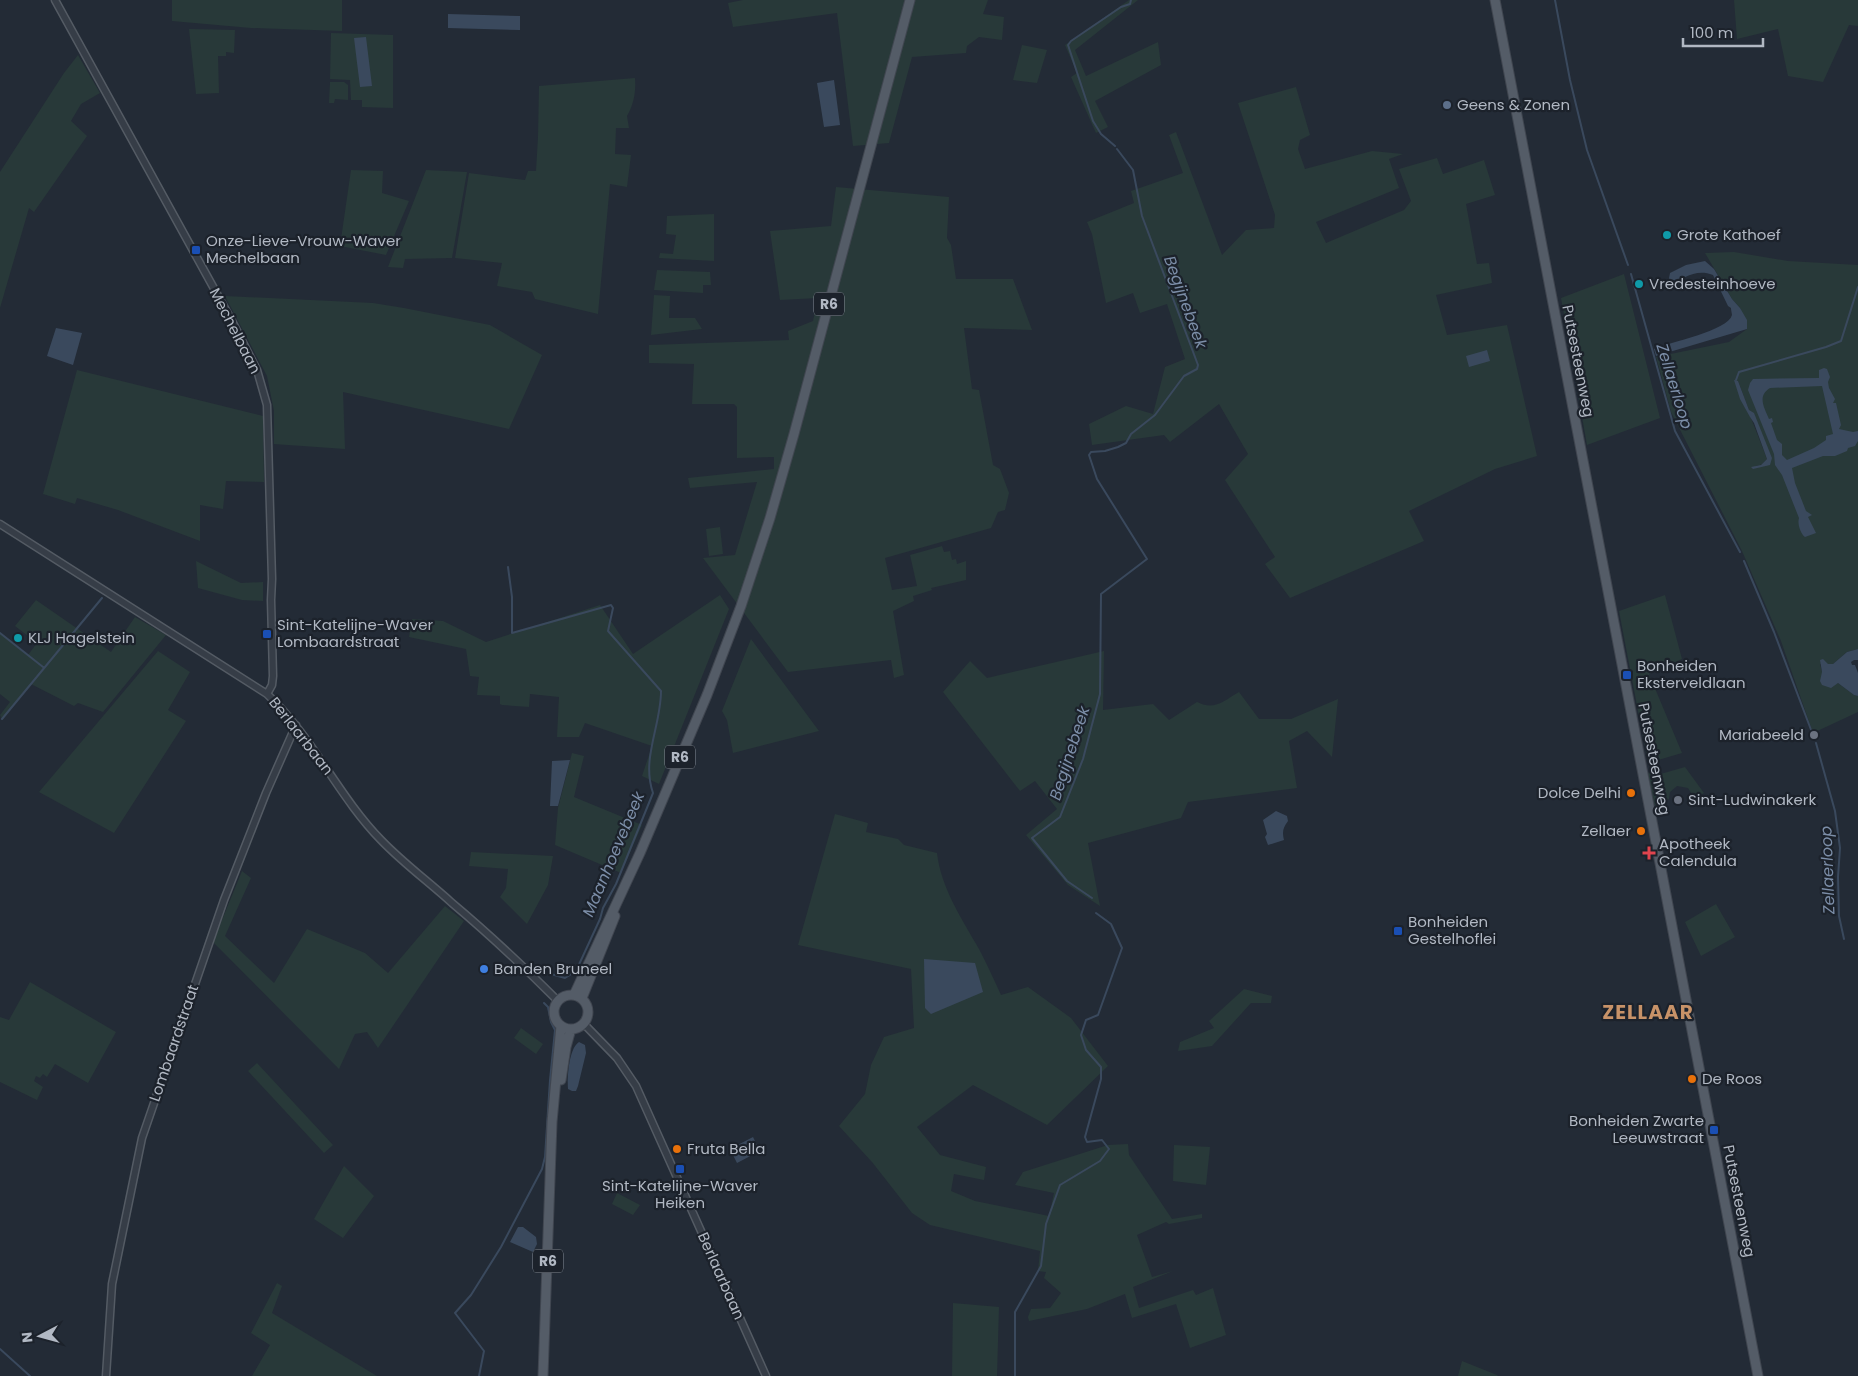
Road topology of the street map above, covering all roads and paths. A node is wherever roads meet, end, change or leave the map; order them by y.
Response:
1 (55, 0) edge
2 (910, 0) edge
3 (1495, 0) edge
4 (0, 524) edge
5 (267, 694) junction
6 (296, 725) junction
7 (578, 996) junction
8 (558, 1001) junction
9 (584, 1024) junction
10 (561, 1026) junction
11 (571, 1029) junction
12 (553, 1145) junction
13 (106, 1376) edge
14 (543, 1376) edge
15 (766, 1376) edge
16 (1758, 1376) edge

1 - 5 street, Mechelbaan
2 - 7 main road, R6
3 - 16 main road, Putsesteenweg
4 - 5 street, Berlaarbaan
5 - 6 street, Berlaarbaan
6 - 8 street, Berlaarbaan
6 - 13 street, Lombaardstraat
7 - 8 main road
7 - 9 main road
8 - 10 main road, R6
9 - 11 main road
9 - 15 street, Berlaarbaan
10 - 11 main road
10 - 12 main road, R6
11 - 12 main road, R6
12 - 14 main road, R6

